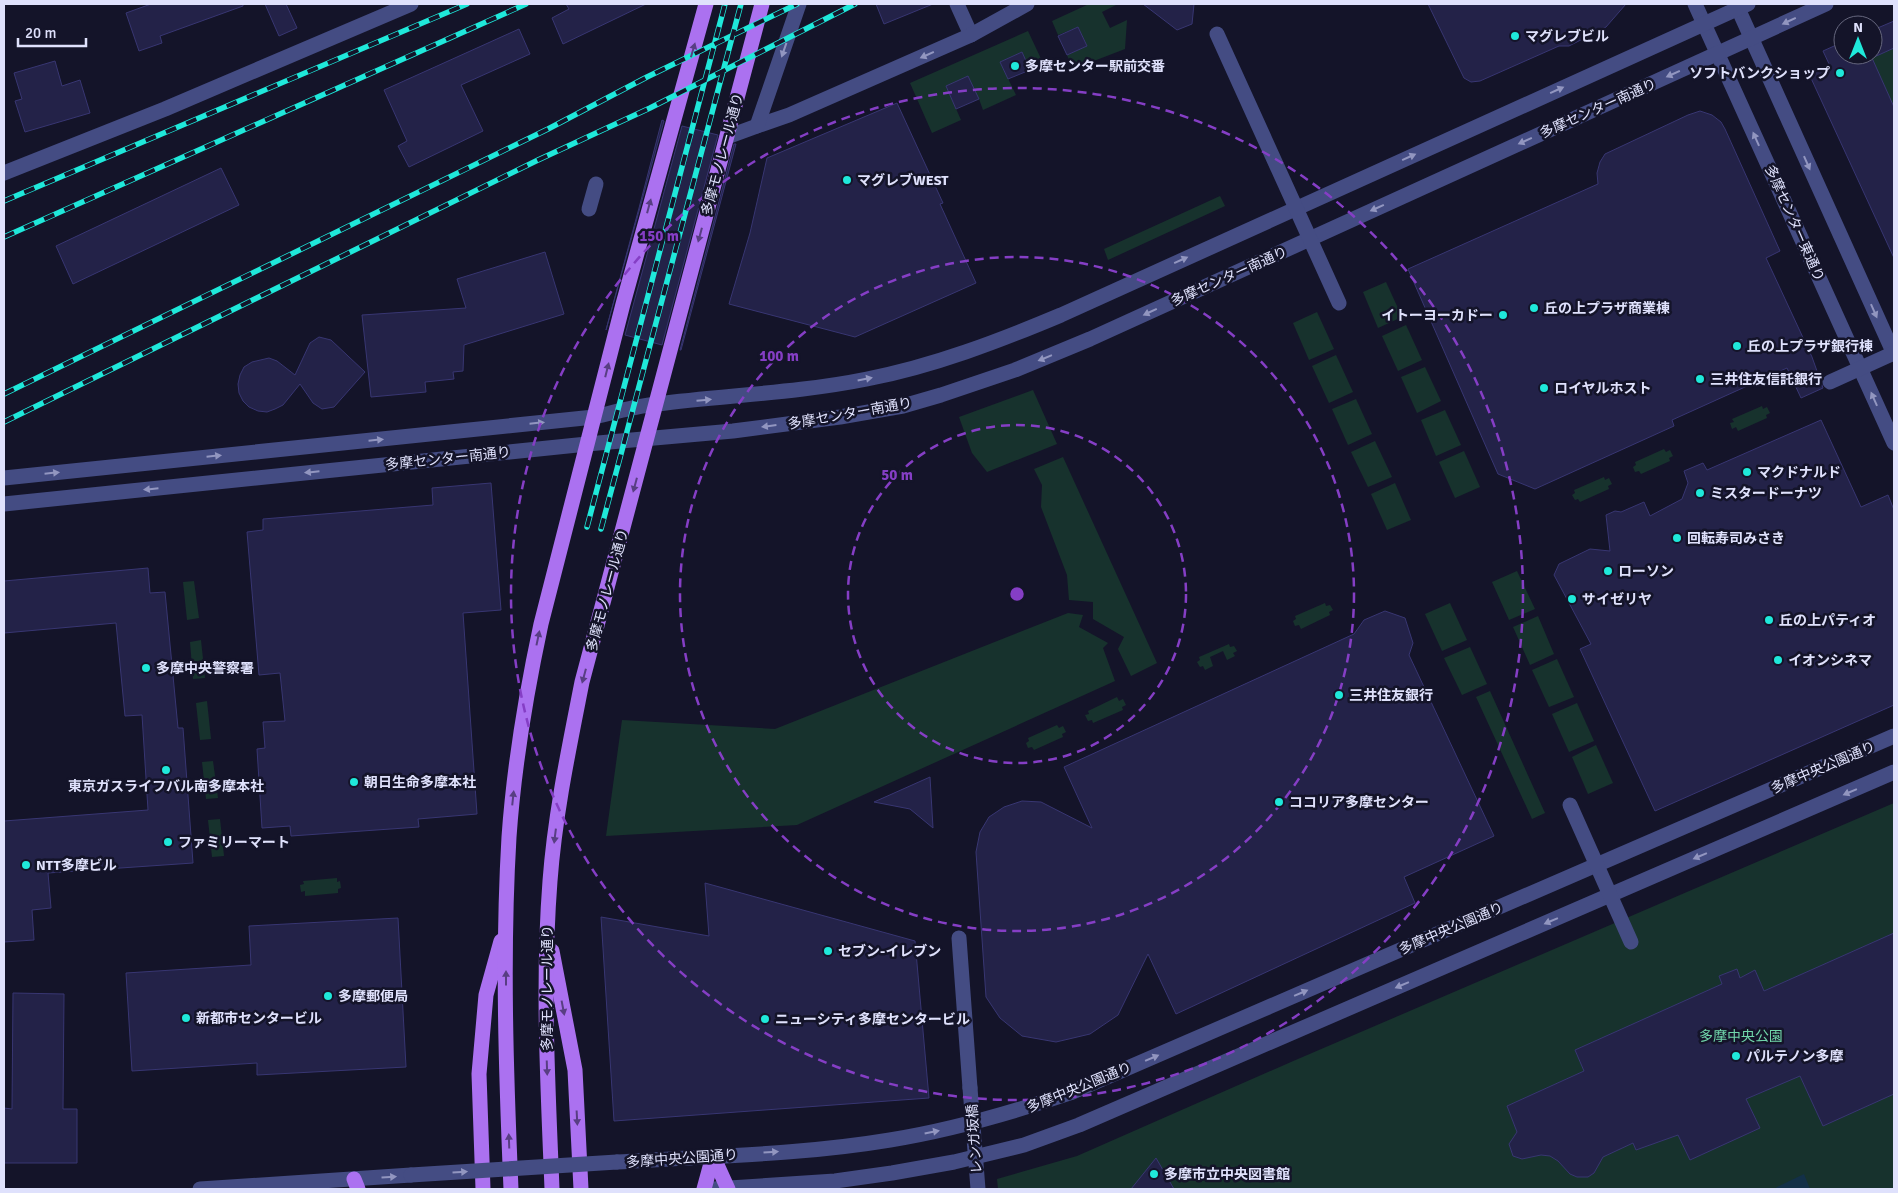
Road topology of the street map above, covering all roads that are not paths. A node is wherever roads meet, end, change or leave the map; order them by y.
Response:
1 (411, 4) edge
2 (706, 4) edge
3 (762, 4) edge
4 (800, 4) edge
5 (957, 4) edge
6 (1027, 4) edge
7 (1695, 4) edge
8 (1826, 4) edge
9 (1740, 5) edge
10 (392, 8) edge
11 (1704, 24) junction
12 (1218, 34) dead end
13 (971, 35) junction
14 (1751, 38) junction
15 (1718, 54) junction
16 (757, 126) junction
17 (726, 137) junction
18 (6, 173) edge
19 (596, 184) dead end
20 (589, 209) dead end
21 (1339, 303) dead end
22 (1894, 354) edge
23 (1830, 382) dead end
24 (655, 404) junction
25 (594, 417) junction
26 (647, 438) junction
27 (1894, 443) edge
28 (587, 444) junction
29 (4, 478) edge
30 (4, 504) edge
31 (1894, 736) edge
32 (1894, 772) edge
33 (1570, 806) dead end
34 (505, 923) junction
35 (547, 926) junction
36 (959, 938) dead end
37 (1631, 942) dead end
38 (713, 1156) junction
39 (354, 1186) edge
40 (200, 1189) edge
41 (483, 1189) edge
42 (511, 1189) edge
43 (552, 1189) edge
44 (581, 1189) edge
45 (704, 1189) edge
46 (723, 1189) edge
47 (978, 1189) edge

1 - 10 street
25 -> 2 main road
3 - 17 main road, 多摩モノレール通り
4 -> 16 street
5 - 13 street
6 - 13 street
7 - 11 street, 多摩センター東通り
8 -> 14 street
9 - 11 street, 多摩センター南通り
9 - 14 street
10 - 18 street
11 - 15 street, 多摩センター東通り
24 -> 11 street, 多摩センター南通り
12 - 21 street, bridge
13 -> 16 street
14 - 15 street, 多摩センター南通り
14 -> 22 street
15 -> 26 street, 多摩センター南通り
27 -> 15 street, 多摩センター東通り
16 - 17 street
17 -> 24 main road, 多摩モノレール通り
19 - 20 street
22 - 23 street, bridge
24 - 25 street, 多摩センター南通り
24 - 26 main road, 多摩モノレール通り
25 - 28 main road
29 -> 25 street, 多摩センター南通り
26 - 28 street, 多摩センター南通り
26 -> 35 main road, 多摩モノレール通り
28 -> 30 street, 多摩センター南通り
34 -> 28 main road
38 -> 31 street, 多摩中央公園通り
32 -> 46 street
33 - 37 street, bridge
34 - 41 main road
42 -> 34 main road
35 -> 43 main road, 多摩モノレール通り
35 -> 44 main road
36 - 47 street, レンガ坂橋, bridge
39 -> 38 street, 多摩中央公園通り, bridge
38 - 45 main road
38 - 46 main road
39 - 40 street, 多摩中央公園通り

